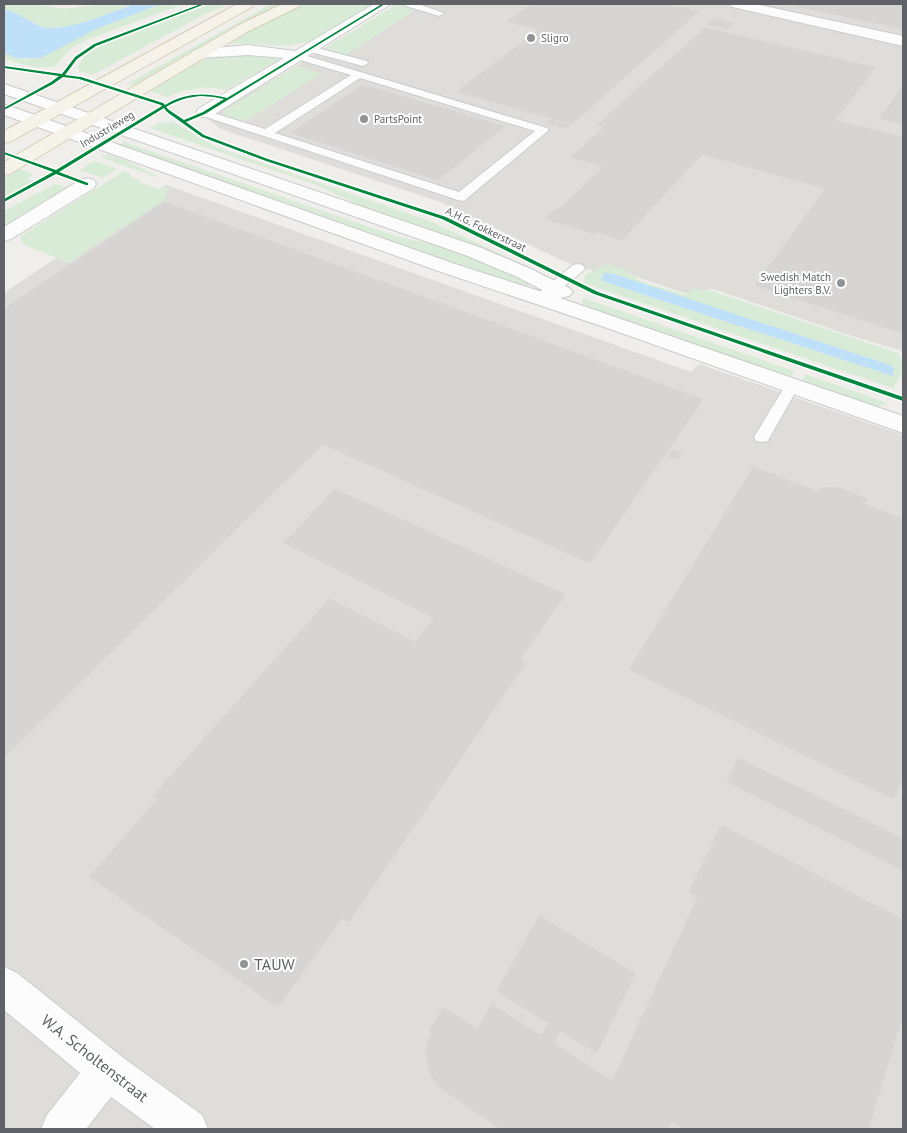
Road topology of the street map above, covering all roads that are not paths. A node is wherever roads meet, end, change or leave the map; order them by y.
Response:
1 (247, 4) edge
2 (293, 4) edge
3 (384, 4) edge
4 (408, 4) edge
5 (737, 4) edge
6 (440, 13) dead end
7 (903, 41) edge
8 (303, 53) junction
9 (200, 54) junction
10 (363, 63) dead end
11 (357, 76) junction
12 (4, 89) edge
13 (57, 108) junction
14 (4, 109) edge
15 (204, 113) joint
16 (36, 120) junction
17 (90, 120) junction
18 (67, 133) junction
19 (265, 134) junction
20 (4, 138) edge
21 (4, 170) edge
22 (88, 184) dead end
23 (4, 235) edge
24 (578, 268) dead end
25 (546, 293) junction
26 (792, 386) junction
27 (903, 425) edge
28 (762, 438) dead end
29 (4, 986) edge
30 (108, 1070) junction
31 (61, 1129) edge
32 (188, 1129) edge

1 - 13 main road
2 - 9 main road, Industrieweg
3 - 8 street
4 - 6 lane
5 - 7 street
8 - 9 street, Industrieweg
8 - 10 lane
8 - 11 lane
8 - 15 street
9 - 17 main road, Industrieweg
11 - 19 lane
11 - 19 lane
12 - 13 street, A.H.G. Fokkerstraat
13 - 16 main road
13 - 17 street, A.H.G. Fokkerstraat
14 - 16 street, A.H.G. Fokkerstraat
15 - 19 lane
16 - 18 street, A.H.G. Fokkerstraat
16 - 20 main road
17 - 18 main road, Industrieweg
17 - 25 street, A.H.G. Fokkerstraat
18 - 21 main road, Industrieweg
18 - 25 street, A.H.G. Fokkerstraat
22 - 23 street
24 - 25 lane
25 - 26 street, A.H.G. Fokkerstraat
26 - 27 street, A.H.G. Fokkerstraat
26 - 28 lane
29 - 30 street, W.A. Scholtenstraat
30 - 31 street
30 - 32 street, W.A. Scholtenstraat

